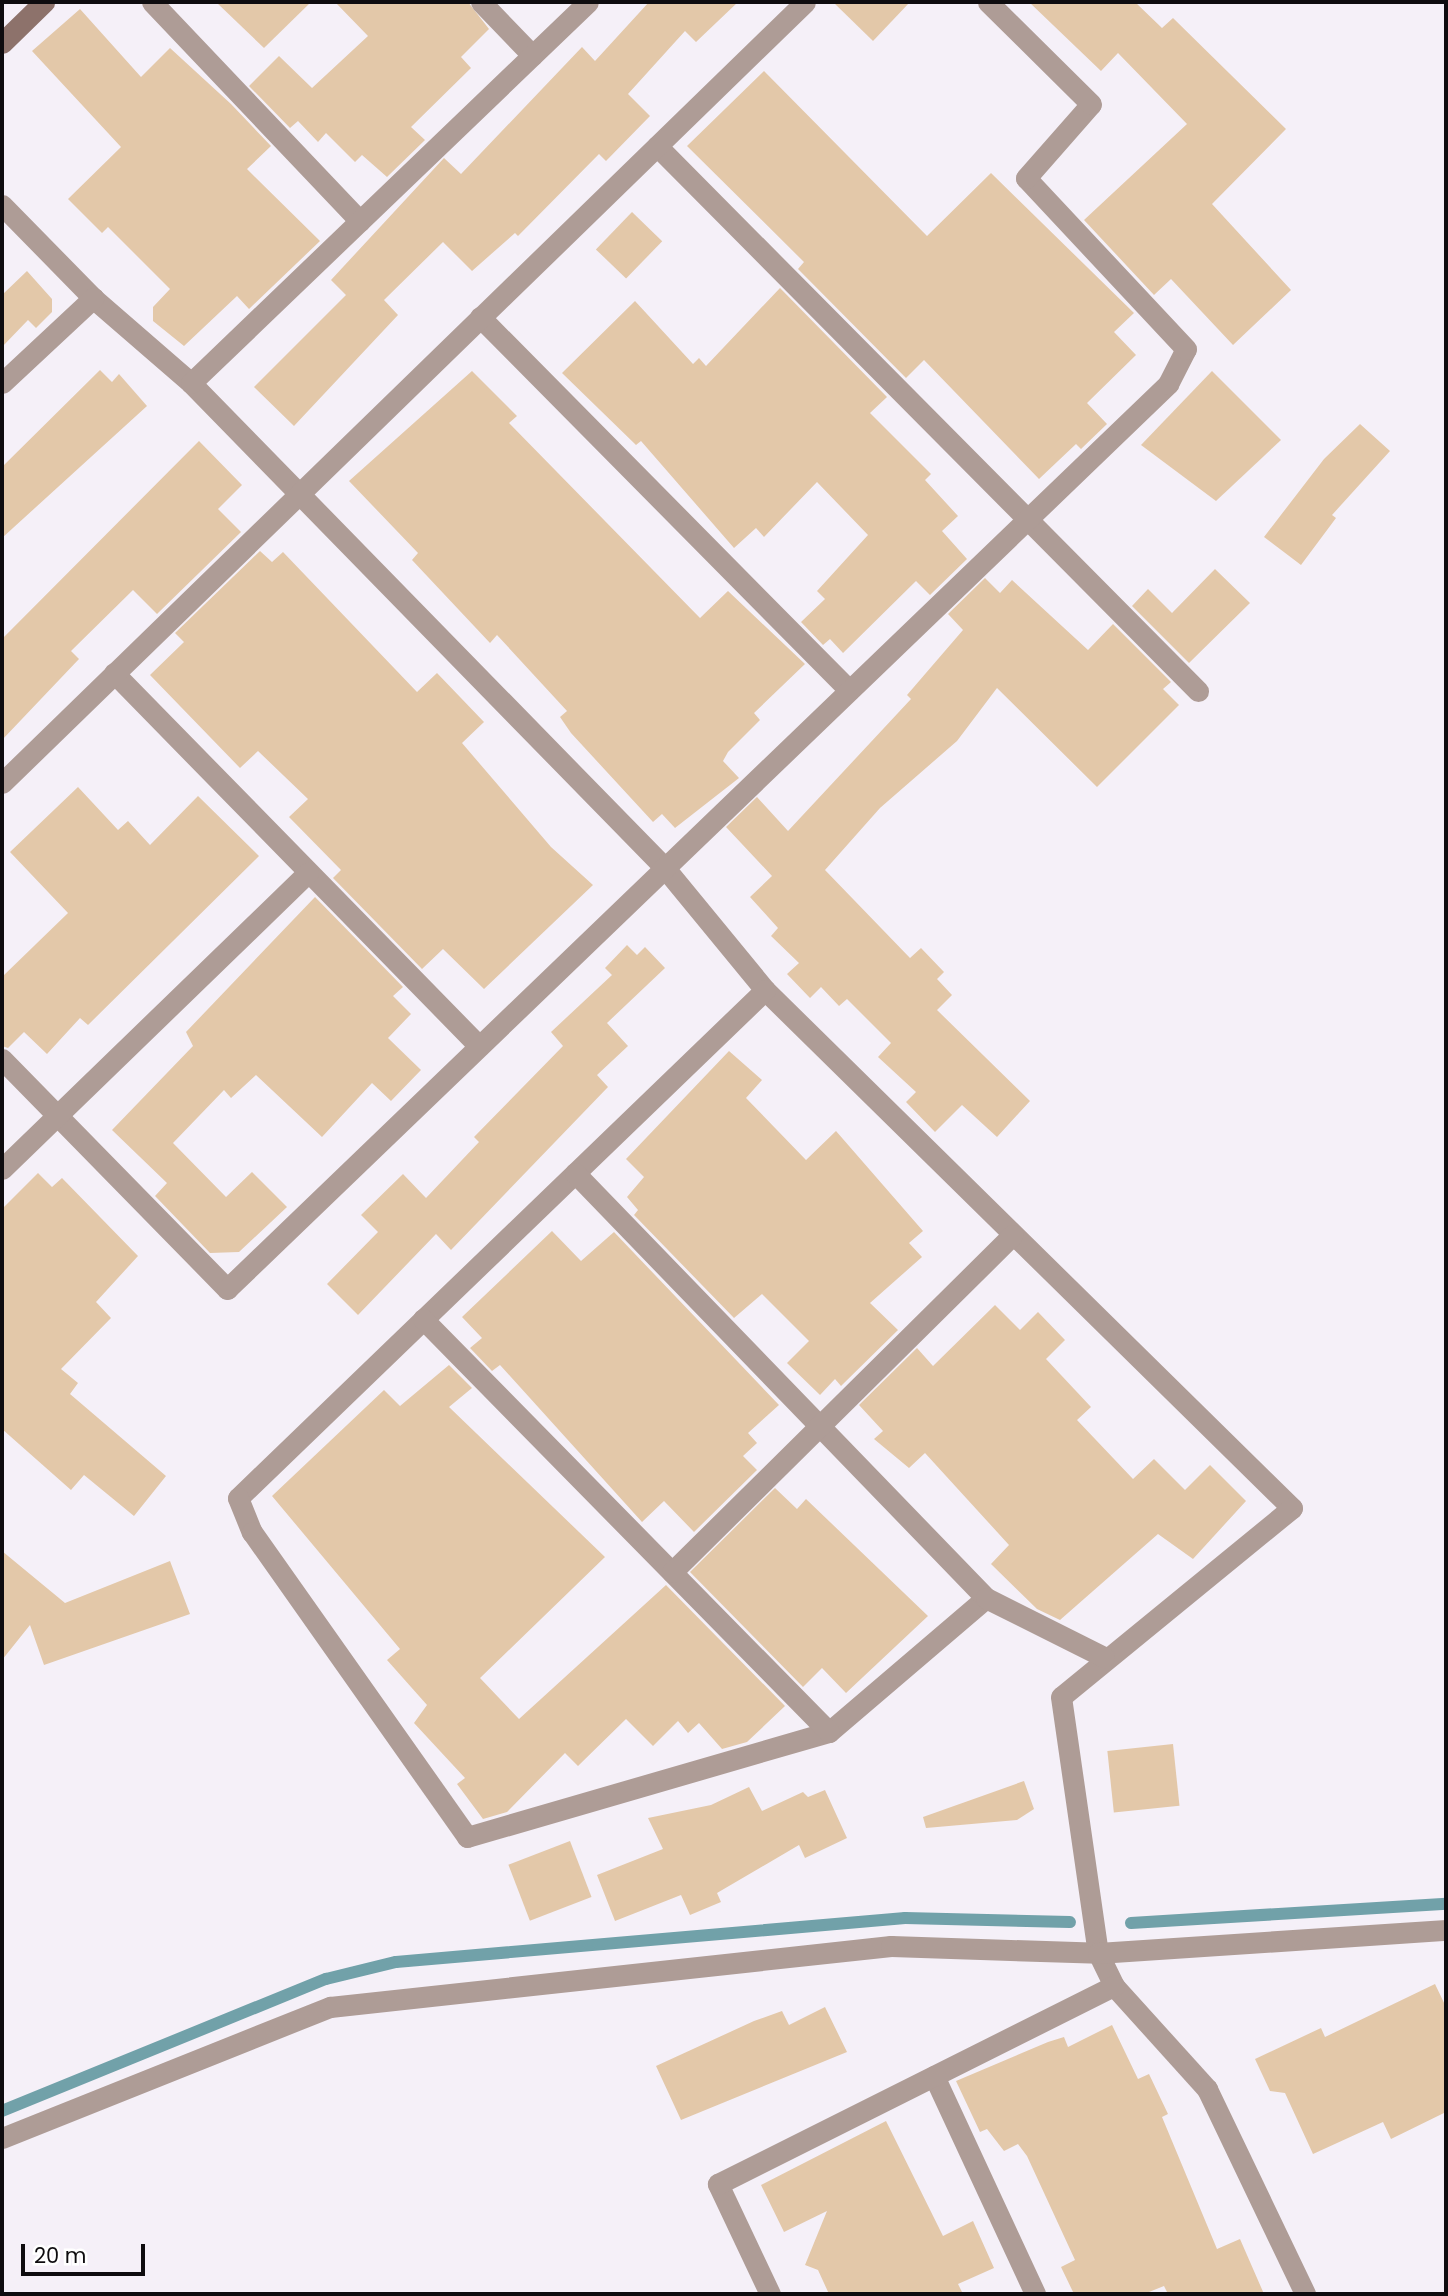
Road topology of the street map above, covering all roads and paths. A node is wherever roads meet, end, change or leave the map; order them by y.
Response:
1 (44, 2) edge
2 (152, 2) edge
3 (481, 2) edge
4 (588, 2) edge
5 (806, 2) edge
6 (988, 2) edge
7 (2, 43) edge
8 (532, 55) junction
9 (657, 146) junction
10 (2, 205) edge
11 (360, 221) junction
12 (93, 298) junction
13 (480, 317) junction
14 (2, 383) edge
15 (191, 383) junction
16 (298, 493) junction
17 (1030, 517) junction
18 (114, 673) junction
19 (849, 690) junction
20 (1198, 691) dead end
21 (2, 783) edge
22 (664, 867) junction
23 (308, 872) junction
24 (765, 990) junction
25 (479, 1046) junction
26 (2, 1059) edge
27 (56, 1115) junction
28 (2, 1169) edge
29 (575, 1173) junction
30 (1013, 1235) junction
31 (423, 1319) junction
32 (816, 1423) junction
33 (672, 1572) junction
34 (986, 1598) junction
35 (1104, 1657) junction
36 (829, 1732) junction
37 (1446, 1930) edge
38 (1098, 1953) junction
39 (1114, 1986) junction
40 (934, 2076) junction
41 (2, 2138) edge
42 (770, 2294) edge
43 (1035, 2294) edge
44 (1304, 2294) edge

1 - 7 street
2 - 11 street
3 - 8 street
4 - 8 street
5 - 9 street
6 - 17 street
8 - 11 street
9 - 13 street
9 - 17 street
10 - 12 street
11 - 15 street
12 - 14 street
12 - 15 street
13 - 16 street
13 - 19 street
15 - 16 street
16 - 18 street
16 - 22 street
17 - 19 street
17 - 20 street
18 - 21 street
18 - 23 street
19 - 22 street
22 - 24 street
22 - 25 street
23 - 25 street
23 - 27 street
24 - 29 street
24 - 30 street
25 - 27 street
26 - 27 street
27 - 28 street
29 - 31 street
29 - 32 street
30 - 32 street
30 - 35 street
31 - 33 street
31 - 36 street
32 - 33 street
32 - 34 street
33 - 36 street
34 - 35 street
34 - 36 street
35 - 38 street
37 - 38 street
38 - 39 street
38 - 41 street
39 - 40 street
39 - 44 street
40 - 42 street
40 - 43 street

